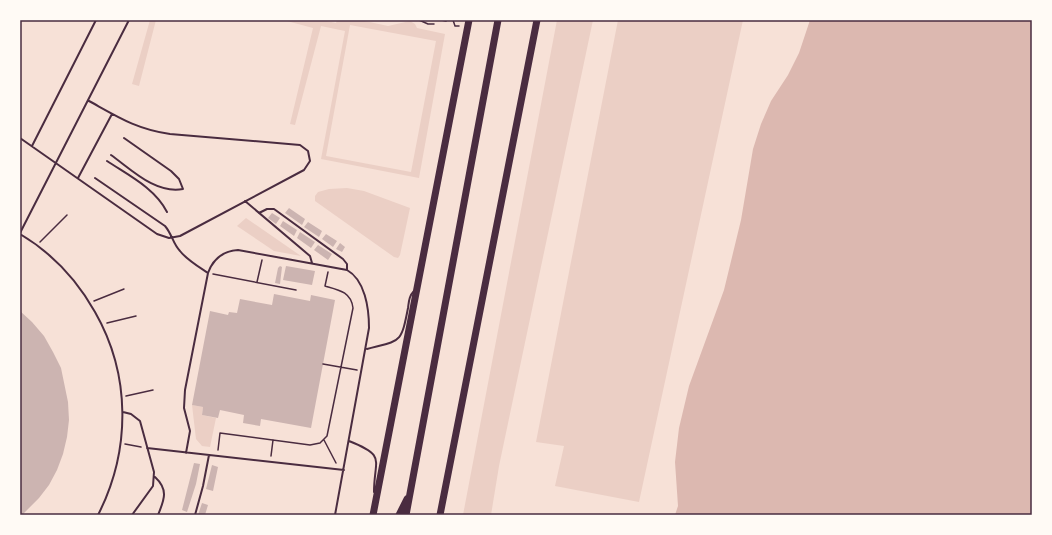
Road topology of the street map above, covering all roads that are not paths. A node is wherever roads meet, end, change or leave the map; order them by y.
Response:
1 (96, 20) edge
2 (129, 20) edge
3 (469, 20) edge
4 (498, 20) edge
5 (537, 20) edge
6 (89, 101) junction
7 (112, 114) junction
8 (20, 138) edge
9 (124, 138) dead end
10 (32, 146) junction
11 (111, 155) dead end
12 (107, 161) dead end
13 (56, 163) junction
14 (78, 178) junction
15 (95, 178) dead end
16 (245, 201) junction
17 (167, 212) dead end
18 (259, 213) junction
19 (20, 234) edge
20 (173, 238) junction
21 (312, 263) junction
22 (347, 270) junction
23 (208, 273) junction
24 (417, 289) junction
25 (366, 349) junction
26 (123, 412) junction
27 (349, 441) junction
28 (147, 448) junction
29 (186, 453) junction
30 (209, 455) junction
31 (344, 470) junction
32 (155, 477) junction
33 (411, 491) junction
34 (375, 506) junction
35 (98, 515) edge
36 (132, 515) edge
37 (158, 515) edge
38 (194, 515) edge
39 (335, 515) edge
40 (373, 515) edge
41 (399, 515) edge
42 (406, 515) edge
43 (440, 515) edge

1 - 10 lane
2 - 6 lane
3 - 24 main road
4 - 33 main road
5 - 43 main road
6 - 7 lane
6 - 13 lane
7 - 14 lane
7 - 16 lane
8 - 10 lane
9 - 11 lane
10 - 13 lane
12 - 17 lane
13 - 14 lane
13 - 19 lane
14 - 20 lane
15 - 20 lane
16 - 18 lane
16 - 20 lane
18 - 21 lane
18 - 22 lane
19 - 26 lane
20 - 23 lane
21 - 22 lane
21 - 23 lane
22 - 25 lane
23 - 29 lane
24 - 25 lane
24 - 34 main road
25 - 27 lane
26 - 28 lane
26 - 35 lane
27 - 31 lane
27 - 34 lane
28 - 29 lane
28 - 32 lane
29 - 30 lane
30 - 31 lane
30 - 38 lane
31 - 39 lane
32 - 36 lane
32 - 37 lane
33 - 41 main road
33 - 42 main road
34 - 40 main road

